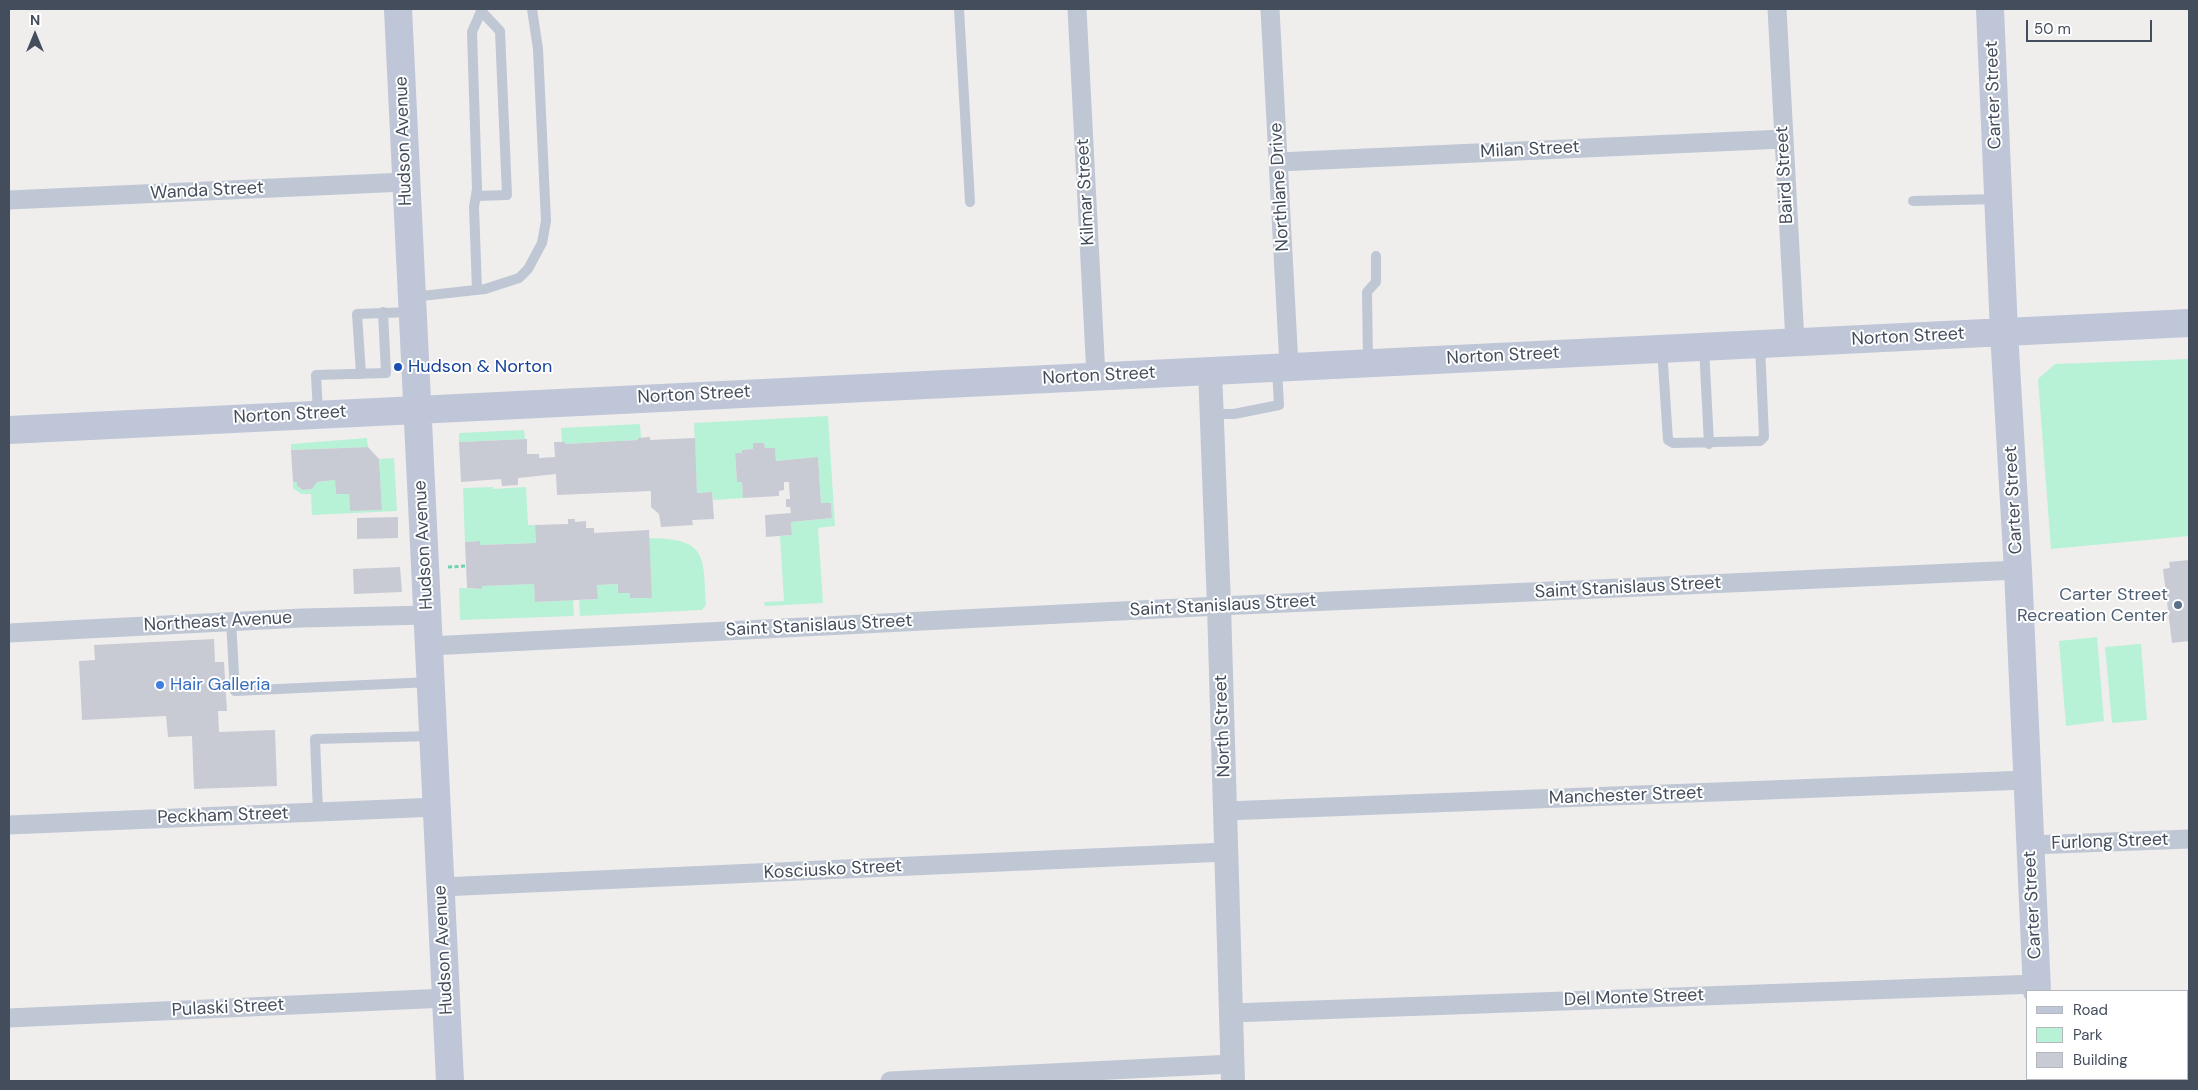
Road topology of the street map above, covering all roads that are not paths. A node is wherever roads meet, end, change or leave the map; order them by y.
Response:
1 (398, 9) edge
2 (532, 9) edge
3 (959, 9) edge
4 (968, 9) edge
5 (1077, 9) edge
6 (1270, 9) edge
7 (1777, 9) edge
8 (1990, 9) edge
9 (482, 10) edge
10 (1782, 139) junction
11 (1278, 162) junction
12 (405, 182) junction
13 (476, 196) junction
14 (1998, 199) junction
15 (9, 200) edge
16 (1913, 201) dead end
17 (970, 202) dead end
18 (1376, 256) dead end
19 (477, 290) junction
20 (411, 304) junction
21 (383, 312) junction
22 (2189, 323) edge
23 (2004, 332) junction
24 (1795, 342) junction
25 (1760, 344) junction
26 (1704, 346) junction
27 (1662, 348) junction
28 (1368, 362) junction
29 (1283, 366) junction
30 (1210, 370) junction
31 (361, 374) junction
32 (1096, 376) junction
33 (416, 408) junction
34 (318, 413) junction
35 (1211, 414) junction
36 (9, 430) edge
37 (1709, 444) junction
38 (2018, 570) junction
39 (1220, 606) junction
40 (427, 615) junction
41 (232, 621) junction
42 (9, 633) edge
43 (429, 646) junction
44 (431, 682) junction
45 (433, 736) junction
46 (2027, 780) junction
47 (437, 807) junction
48 (1225, 811) junction
49 (318, 812) junction
50 (9, 825) edge
51 (2189, 839) edge
52 (2030, 845) junction
53 (1226, 852) junction
54 (441, 887) junction
55 (2037, 988) edge
56 (446, 998) junction
57 (1230, 1012) junction
58 (9, 1018) edge
59 (1232, 1073) edge
60 (450, 1081) edge
61 (890, 1081) edge

1 - 12 main road, Hudson Avenue
2 - 19 lane
3 - 4 lane
3 - 17 lane
5 - 32 street, Kilmar Street
6 - 11 street, Northlane Drive
7 - 10 street, Baird Street
8 - 14 main road, Carter Street
9 - 13 lane
9 - 13 lane
10 - 11 street, Milan Street
10 - 24 street, Baird Street
11 - 29 street, Northlane Drive
12 - 15 street, Wanda Street
12 - 20 main road, Hudson Avenue
13 - 19 lane
14 - 16 lane
14 - 23 main road, Carter Street
18 - 28 lane
19 - 20 lane
20 - 21 lane
20 - 33 main road, Hudson Avenue
21 - 31 lane
21 - 31 lane
22 - 23 main road, Norton Street
23 - 24 main road, Norton Street
23 - 38 main road, Carter Street
24 - 25 main road, Norton Street
25 - 26 main road, Norton Street
25 - 37 lane
26 - 27 main road, Norton Street
26 - 37 lane
27 - 28 main road, Norton Street
27 - 37 lane
28 - 29 main road, Norton Street
29 - 30 main road, Norton Street
29 - 35 lane
30 - 32 main road, Norton Street
30 - 35 street, North Street
31 - 34 lane
32 - 33 main road, Norton Street
33 - 34 main road, Norton Street
33 - 40 main road, Hudson Avenue
34 - 36 main road, Norton Street
35 - 39 street, North Street
38 - 39 street, Saint Stanislaus Street
38 - 46 main road, Carter Street
39 - 43 street, Saint Stanislaus Street
39 - 48 street, North Street
40 - 41 street, Northeast Avenue
40 - 43 main road, Hudson Avenue
41 - 42 street, Northeast Avenue
41 - 44 lane
43 - 44 main road, Hudson Avenue
44 - 45 main road, Hudson Avenue
45 - 47 main road, Hudson Avenue
45 - 49 lane
46 - 48 street, Manchester Street
46 - 52 main road, Carter Street
47 - 49 street, Peckham Street
47 - 54 main road, Hudson Avenue
48 - 53 street, North Street
49 - 50 street, Peckham Street
51 - 52 street, Furlong Street
52 - 55 main road, Carter Street
53 - 54 street, Kosciusko Street
53 - 57 street, North Street
54 - 56 main road, Hudson Avenue
55 - 57 street, Del Monte Street
56 - 58 street, Pulaski Street
56 - 60 main road, Hudson Avenue
57 - 59 street, North Street
59 - 61 street

